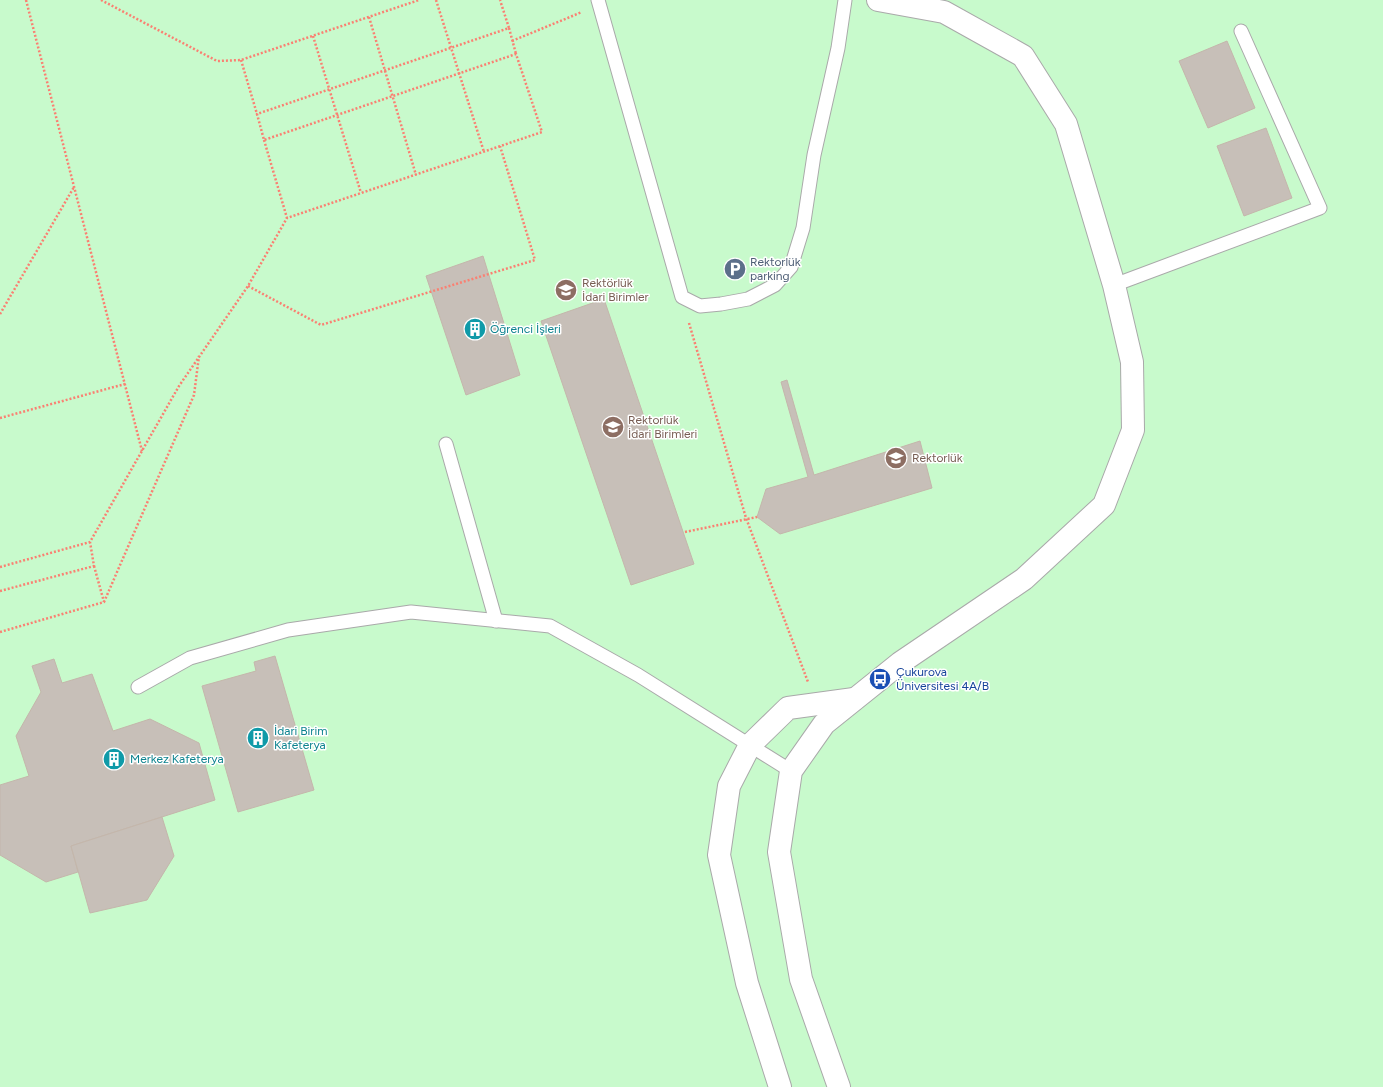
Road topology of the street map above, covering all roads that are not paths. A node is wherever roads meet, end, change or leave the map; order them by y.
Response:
1 (846, 0) edge
2 (878, 0) edge
3 (599, 3) edge
4 (1241, 31) dead end
5 (1114, 285) junction
6 (446, 444) dead end
7 (496, 621) junction
8 (138, 687) dead end
9 (855, 699) junction
10 (750, 745) junction
11 (791, 771) junction
12 (780, 1087) edge
13 (839, 1087) edge

1 - 3 lane
2 - 5 street
4 - 5 lane
5 - 9 street
6 - 7 lane
7 - 8 lane
7 - 10 lane
9 - 10 street
9 - 11 street
10 - 11 lane
10 - 12 street
11 - 13 street

